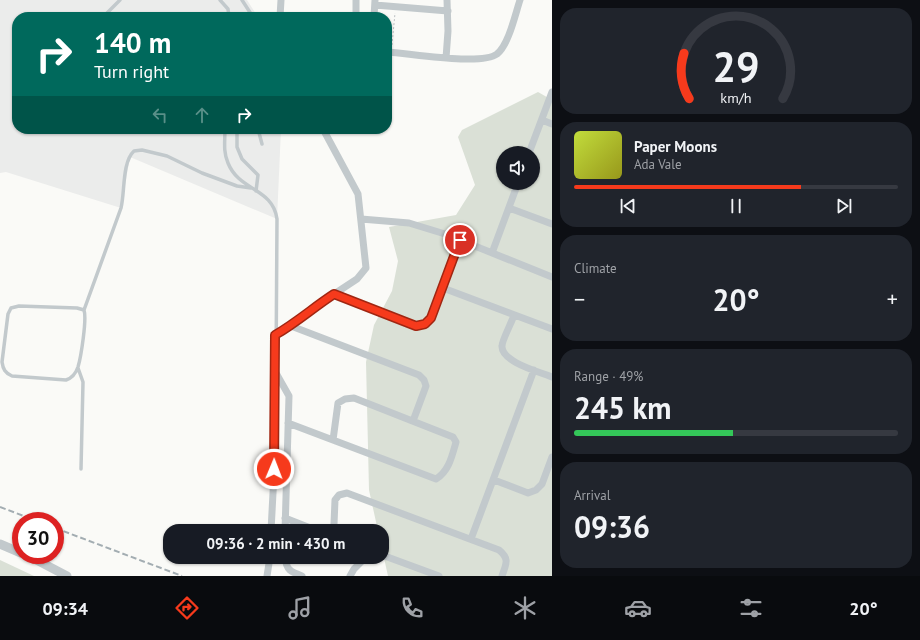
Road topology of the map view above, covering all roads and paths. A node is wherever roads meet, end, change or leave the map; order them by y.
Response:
1 (120, 0) edge
2 (220, 0) edge
3 (242, 0) edge
4 (281, 0) edge
5 (356, 0) edge
6 (447, 0) edge
7 (520, 0) edge
8 (375, 2) edge
9 (395, 7) junction
10 (448, 11) junction
11 (107, 12) edge
12 (228, 12) edge
13 (250, 12) edge
14 (280, 12) edge
15 (356, 12) edge
16 (374, 12) edge
17 (392, 30) edge
18 (392, 52) edge
19 (446, 58) junction
20 (552, 92) edge
21 (542, 120) junction
22 (552, 124) edge
23 (225, 134) edge
24 (237, 134) edge
25 (259, 134) edge
26 (326, 134) edge
27 (262, 144) dead end
28 (532, 146) edge
29 (251, 188) junction
30 (515, 190) edge
31 (256, 191) junction
32 (509, 208) junction
33 (361, 219) junction
34 (552, 224) edge
35 (460, 240) junction
36 (492, 253) junction
37 (552, 277) edge
38 (443, 288) junction
39 (334, 294) junction
40 (84, 310) junction
41 (514, 315) junction
42 (291, 326) junction
43 (552, 329) edge
44 (275, 335) junction
45 (78, 368) junction
46 (534, 370) junction
47 (276, 373) junction
48 (552, 377) edge
49 (413, 421) junction
50 (288, 423) junction
51 (333, 440) junction
52 (552, 457) edge
53 (81, 469) dead end
54 (494, 480) junction
55 (285, 518) junction
56 (271, 524) edge
57 (285, 524) edge
58 (300, 524) edge
59 (334, 524) edge
60 (471, 539) junction
61 (0, 544) edge
62 (12, 549) edge
63 (389, 558) edge
64 (44, 564) edge
65 (269, 564) edge
66 (285, 564) edge
67 (359, 564) edge
68 (66, 576) edge
69 (267, 576) edge
70 (302, 576) edge
71 (350, 576) edge
72 (439, 576) edge
73 (502, 576) edge

1 - 11 lane
2 - 12 lane
3 - 13 lane
4 - 14 street
5 - 15 street
6 - 10 street
7 - 19 street
8 - 9 street
8 - 16 street
9 - 10 street
9 - 17 path
10 - 19 street
18 - 19 street
20 - 21 street
21 - 22 street
21 - 28 street
23 - 29 lane
24 - 31 lane
25 - 27 lane
26 - 33 street
29 - 31 lane
29 - 40 lane
30 - 32 street
31 - 44 lane
32 - 34 street
32 - 36 street
33 - 35 street
33 - 39 street
35 - 36 street
35 - 38 street
36 - 37 street
38 - 39 street
38 - 41 street
39 - 42 street
40 - 45 lane
40 - 45 lane
41 - 43 street
41 - 46 street
42 - 44 street
42 - 49 street
44 - 47 lane
45 - 53 lane
46 - 48 street
46 - 54 street
47 - 50 street
47 - 56 street
49 - 51 street
49 - 51 street
50 - 51 street
50 - 55 street
52 - 54 street
54 - 60 street
55 - 57 street
55 - 58 street
59 - 60 street
60 - 73 street
61 - 62 street
63 - 72 street
64 - 68 street
65 - 69 street
66 - 70 street
67 - 71 street

